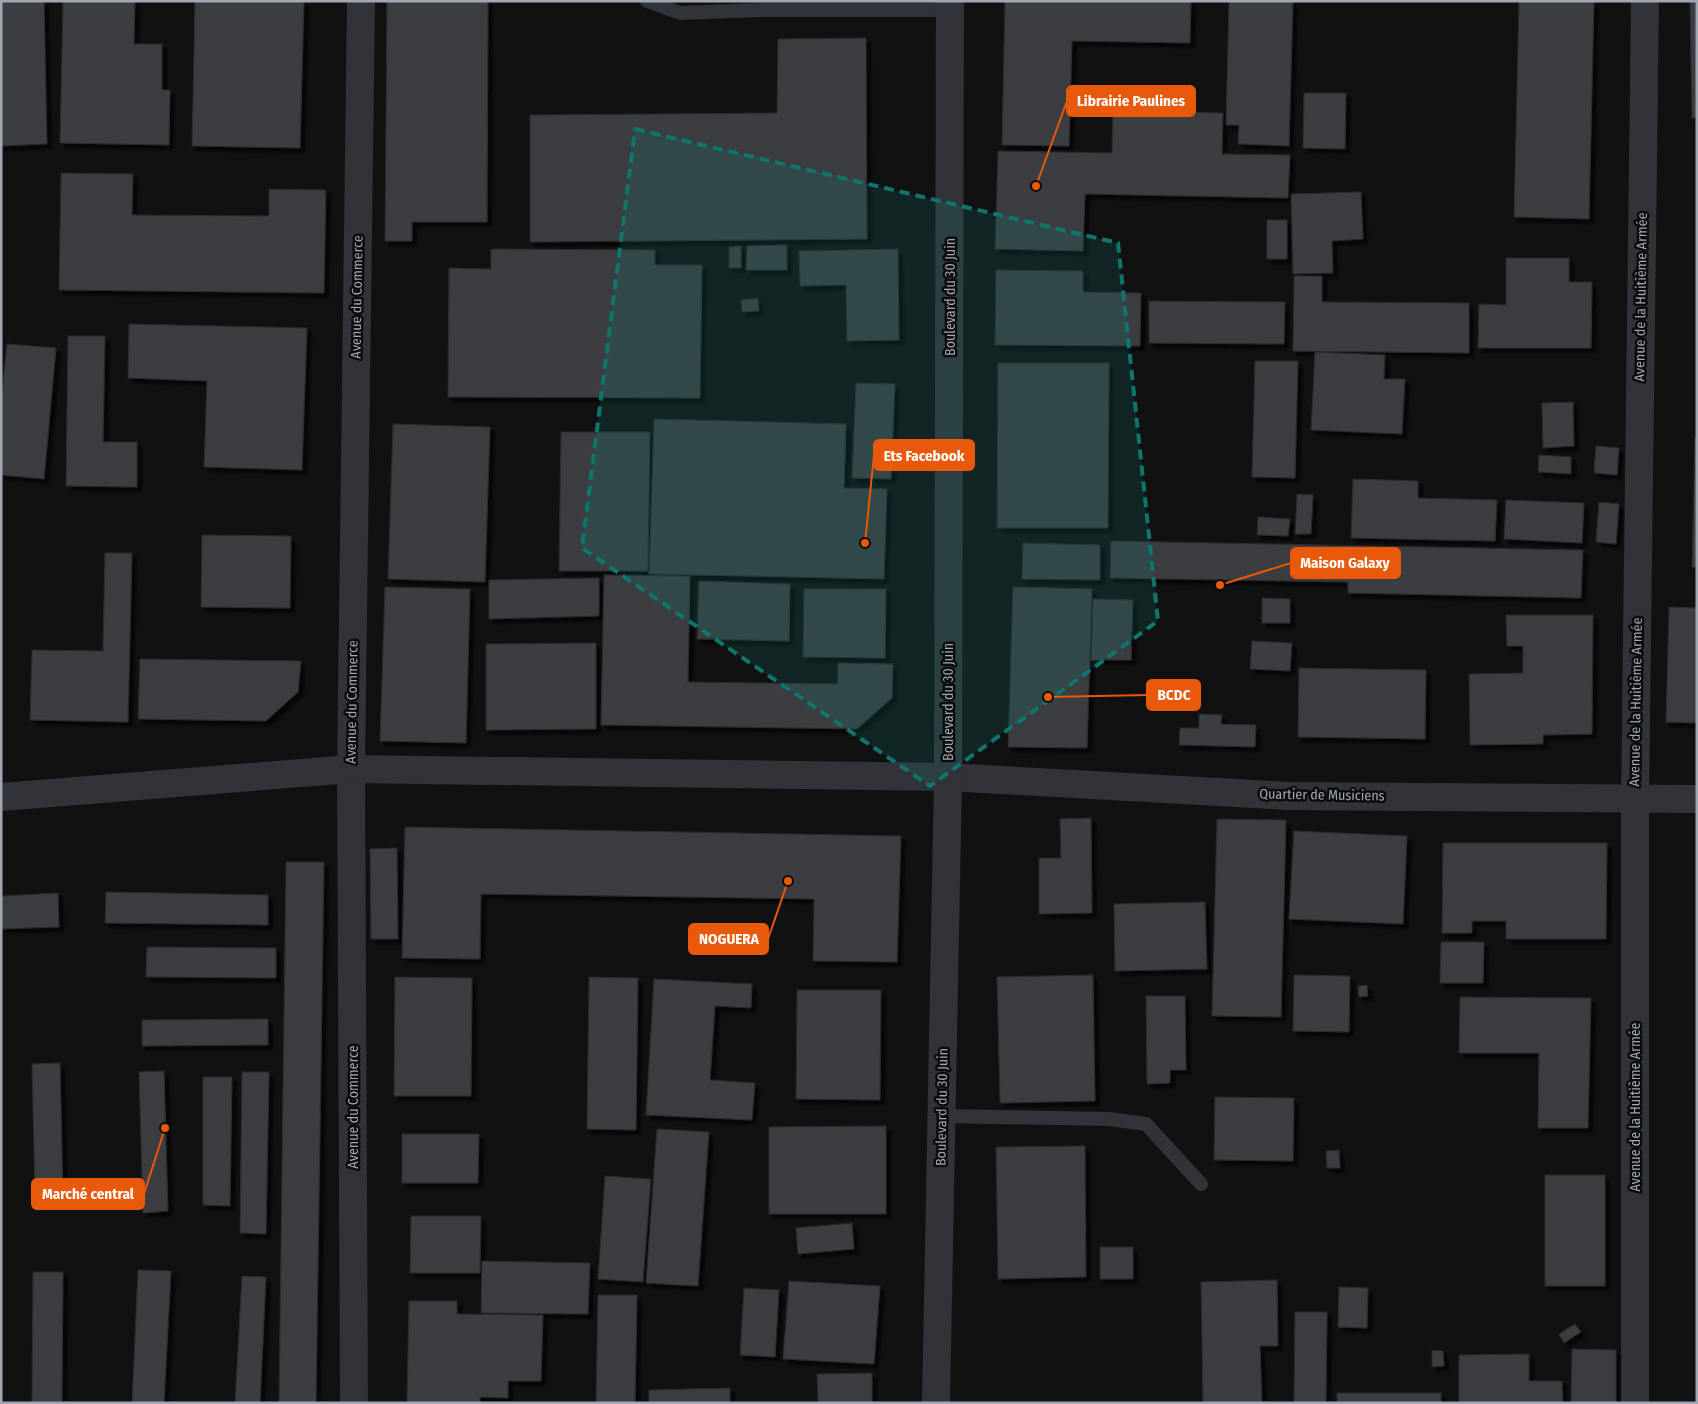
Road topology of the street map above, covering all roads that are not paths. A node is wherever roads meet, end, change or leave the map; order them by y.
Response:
1 (361, 1) edge
2 (647, 1) edge
3 (1645, 1) edge
4 (950, 6) edge
5 (351, 769) junction
6 (948, 777) junction
7 (1, 797) edge
8 (1635, 798) junction
9 (1697, 799) edge
10 (941, 1116) junction
11 (1201, 1184) dead end
12 (354, 1403) edge
13 (936, 1403) edge
14 (1636, 1403) edge

1 - 5 street, Avenue du Commerce
2 - 4 lane
3 - 8 street, Avenue de la Huitième Armée
4 - 6 street, Boulevard du 30 Juin
5 - 6 street, Quartier de Musiciens
5 - 7 street, Quartier de Musiciens
5 - 12 street, Avenue du Commerce
6 - 8 street, Quartier de Musiciens
6 - 10 street, Boulevard du 30 Juin
8 - 9 street, Quartier de Musiciens
8 - 14 street, Avenue de la Huitième Armée
10 - 11 lane
10 - 13 street, Boulevard du 30 Juin

